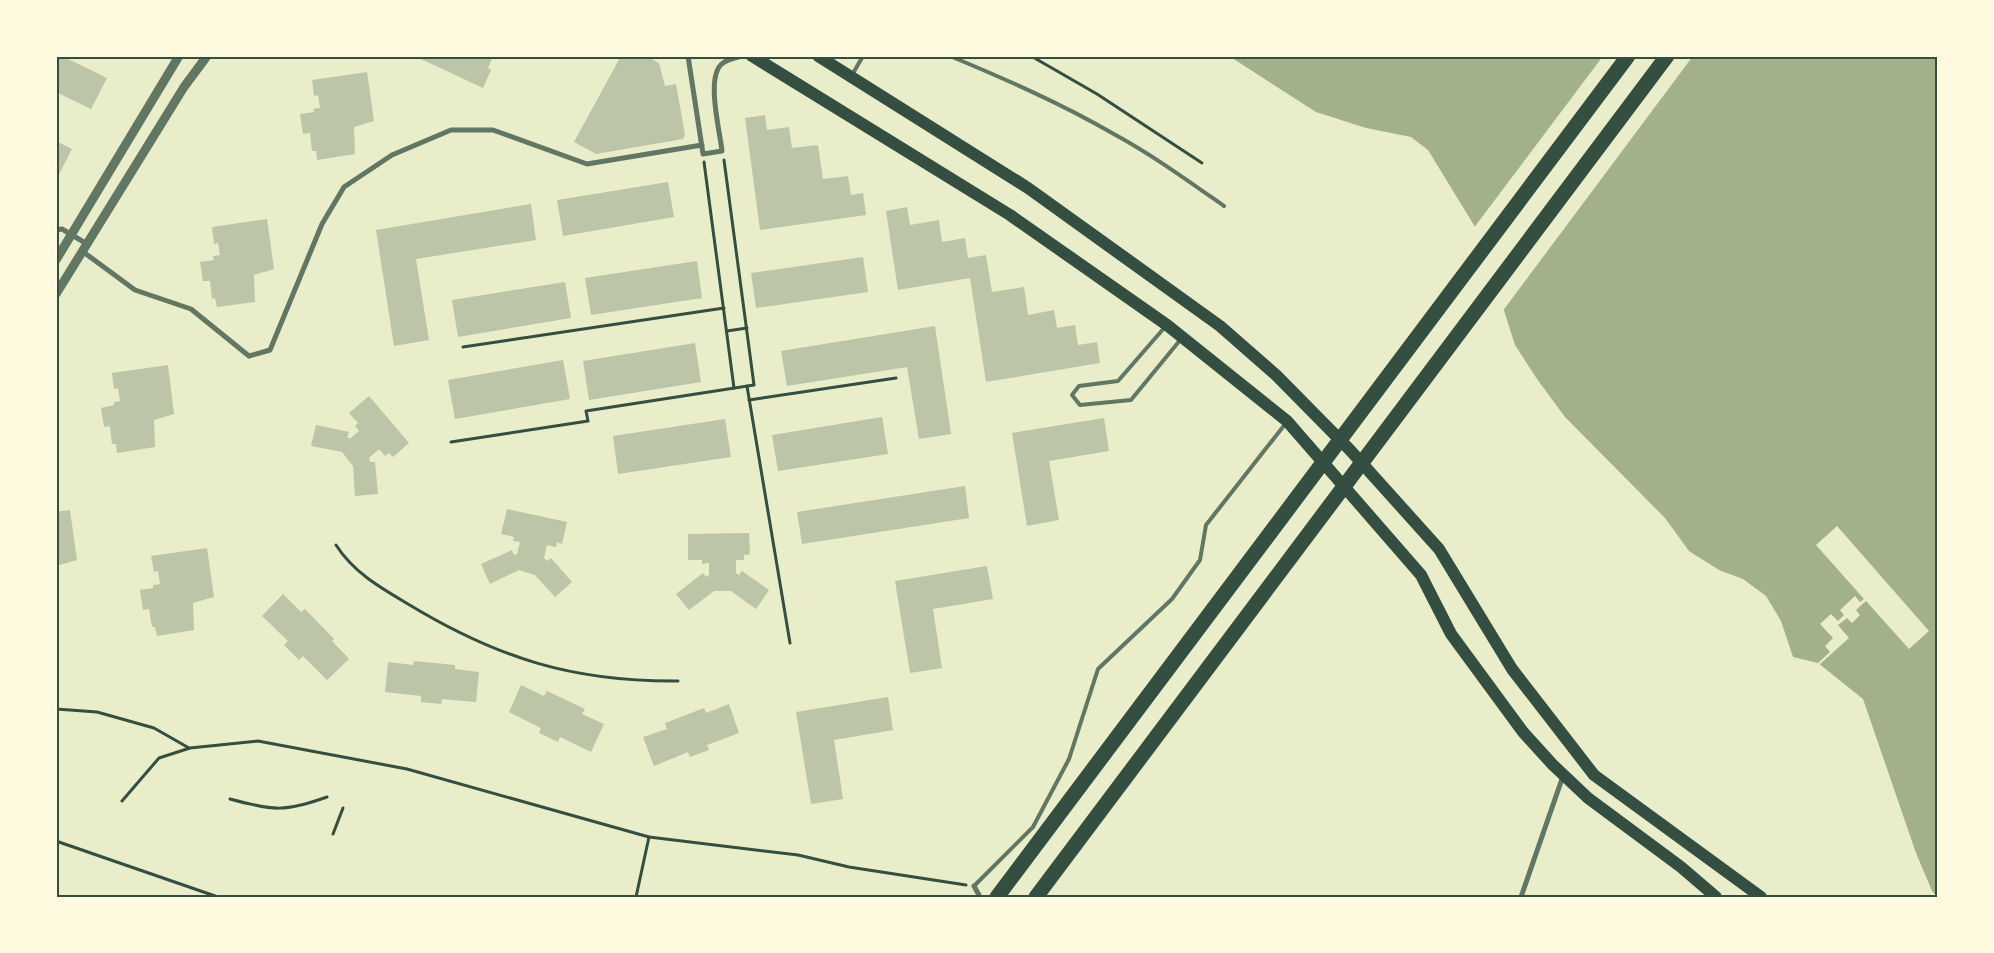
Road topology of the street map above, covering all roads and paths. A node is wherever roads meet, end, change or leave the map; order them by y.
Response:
1 (179, 56) edge
2 (207, 56) edge
3 (688, 56) edge
4 (742, 56) edge
5 (752, 56) edge
6 (818, 56) edge
7 (864, 56) edge
8 (950, 56) edge
9 (1031, 56) edge
10 (1628, 56) edge
11 (1667, 56) edge
12 (851, 77) junction
13 (702, 144) junction
14 (722, 151) junction
15 (703, 154) junction
16 (1202, 163) dead end
17 (1224, 206) dead end
18 (56, 230) edge
19 (72, 235) junction
20 (84, 247) junction
21 (56, 260) edge
22 (58, 289) edge
23 (724, 308) junction
24 (1167, 325) junction
25 (747, 328) junction
26 (727, 331) junction
27 (1182, 337) junction
28 (463, 347) dead end
29 (896, 378) dead end
30 (747, 386) junction
31 (734, 388) junction
32 (749, 400) junction
33 (1287, 421) junction
34 (451, 442) dead end
35 (336, 545) dead end
36 (790, 643) dead end
37 (678, 681) dead end
38 (56, 709) edge
39 (190, 748) junction
40 (1564, 776) junction
41 (328, 797) dead end
42 (230, 799) dead end
43 (122, 801) dead end
44 (343, 808) dead end
45 (333, 834) dead end
46 (649, 837) junction
47 (56, 841) edge
48 (974, 886) junction
49 (218, 897) edge
50 (636, 897) edge
51 (980, 897) edge
52 (997, 897) edge
53 (1036, 897) edge
54 (1521, 897) edge
55 (1716, 897) edge
56 (1761, 897) edge

1 - 19 street
2 - 20 street
3 - 13 street
4 - 14 street
5 - 24 main road
6 - 12 main road
7 - 12 lane
8 - 17 lane
9 - 16 path
10 - 52 highway
11 - 53 highway
12 - 56 main road
13 - 15 street
13 - 20 street
14 - 15 street
14 - 25 path
15 - 23 path
18 - 19 street
19 - 20 street
19 - 21 street
20 - 22 street
23 - 26 path
23 - 28 path
24 - 27 main road
24 - 27 lane
25 - 26 path
25 - 30 path
26 - 31 path
27 - 33 main road
29 - 32 path
30 - 31 path
30 - 32 path
31 - 34 path
32 - 36 path
33 - 40 main road
33 - 48 lane
35 - 37 path
38 - 39 path
39 - 43 path
39 - 46 path
40 - 54 street
40 - 55 main road
41 - 42 path
44 - 45 path
46 - 48 path
46 - 50 path
47 - 49 path
48 - 51 street

